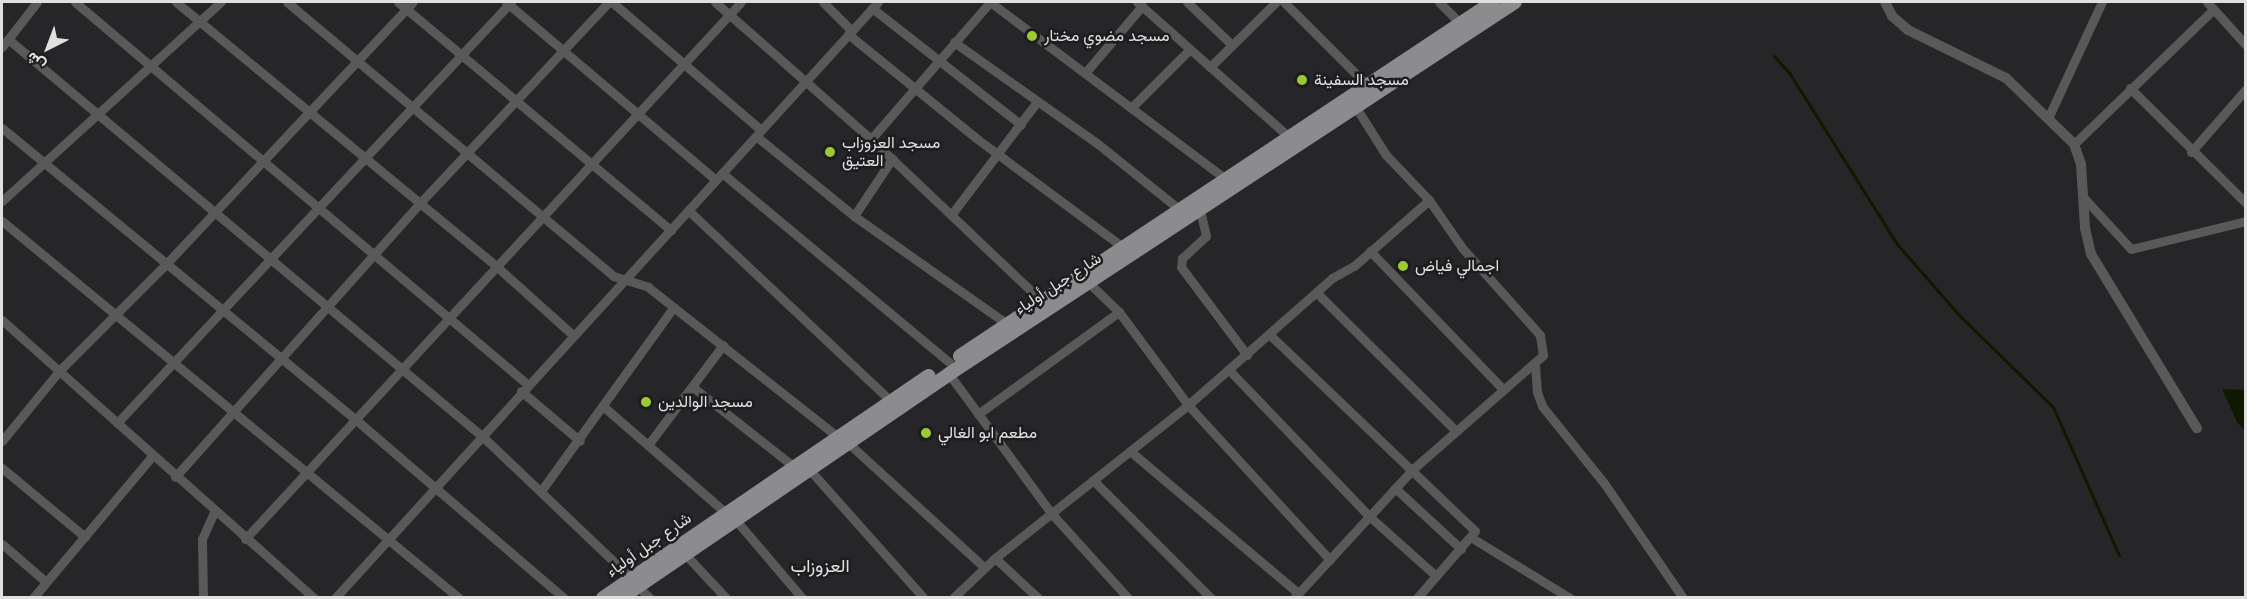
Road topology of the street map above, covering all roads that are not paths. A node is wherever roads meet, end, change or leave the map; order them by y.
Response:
1 (37, 2) edge
2 (75, 2) edge
3 (176, 2) edge
4 (221, 2) edge
5 (287, 2) edge
6 (398, 2) edge
7 (509, 2) edge
8 (611, 2) edge
9 (715, 2) edge
10 (741, 2) edge
11 (823, 2) edge
12 (990, 2) edge
13 (1187, 2) edge
14 (1276, 2) edge
15 (1284, 2) edge
16 (1439, 2) edge
17 (1493, 2) edge
18 (1515, 2) edge
19 (1885, 2) edge
20 (2102, 2) edge
21 (2206, 2) edge
22 (1140, 4) edge
23 (410, 5) edge
24 (875, 5) edge
25 (2214, 9) junction
26 (729, 13) junction
27 (198, 21) junction
28 (1460, 23) junction
29 (850, 33) junction
30 (8, 39) junction
31 (954, 42) junction
32 (1232, 45) junction
33 (2246, 45) edge
34 (2, 47) edge
35 (563, 49) junction
36 (1190, 50) junction
37 (461, 55) junction
38 (938, 60) junction
39 (358, 62) junction
40 (684, 65) junction
41 (147, 66) junction
42 (1210, 67) junction
43 (1085, 73) junction
44 (806, 82) junction
45 (1366, 85) junction
46 (914, 87) junction
47 (2130, 88) junction
48 (2246, 89) edge
49 (515, 101) junction
50 (1036, 103) junction
51 (1355, 106) junction
52 (413, 107) junction
53 (1132, 107) junction
54 (309, 112) junction
55 (638, 112) junction
56 (96, 114) junction
57 (2049, 116) junction
58 (1021, 125) junction
59 (2, 128) edge
60 (759, 133) junction
61 (1289, 137) junction
62 (871, 139) junction
63 (2074, 144) junction
64 (2191, 152) junction
65 (465, 154) junction
66 (998, 154) junction
67 (892, 159) junction
68 (364, 160) junction
69 (260, 162) junction
70 (44, 164) junction
71 (591, 165) junction
72 (719, 177) junction
73 (1226, 179) junction
74 (2084, 198) junction
75 (1429, 200) junction
76 (2, 201) edge
77 (2246, 203) edge
78 (419, 204) junction
79 (317, 208) junction
80 (214, 210) junction
81 (688, 210) junction
82 (1180, 210) junction
83 (1200, 210) junction
84 (951, 215) junction
85 (854, 216) junction
86 (542, 218) junction
87 (2, 220) edge
88 (2246, 220) edge
89 (671, 230) junction
90 (1123, 247) junction
91 (1370, 251) junction
92 (375, 255) junction
93 (270, 257) junction
94 (166, 264) junction
95 (496, 266) junction
96 (623, 281) junction
97 (1089, 283) junction
98 (1317, 292) junction
99 (1042, 301) junction
100 (328, 306) junction
101 (673, 308) junction
102 (222, 310) junction
103 (1119, 312) junction
104 (114, 315) junction
105 (448, 318) junction
106 (2, 320) edge
107 (1007, 324) junction
108 (573, 335) junction
109 (1271, 336) junction
110 (992, 340) junction
111 (723, 345) junction
112 (1247, 356) junction
113 (281, 357) junction
114 (173, 361) junction
115 (1535, 364) junction
116 (949, 368) junction
117 (402, 370) junction
118 (1229, 370) junction
119 (59, 371) junction
120 (524, 388) junction
121 (694, 388) junction
122 (1503, 389) junction
123 (891, 401) junction
124 (1188, 405) junction
125 (604, 407) junction
126 (231, 410) junction
127 (978, 414) junction
128 (355, 419) junction
129 (117, 423) junction
130 (2197, 428) dead end
131 (1455, 430) junction
132 (483, 437) junction
133 (2, 438) edge
134 (842, 439) junction
135 (580, 441) junction
136 (648, 444) junction
137 (1130, 451) junction
138 (152, 456) junction
139 (792, 465) junction
140 (2, 468) edge
141 (808, 468) junction
142 (1413, 469) junction
143 (306, 472) junction
144 (175, 477) junction
145 (1093, 480) junction
146 (1395, 488) junction
147 (436, 489) junction
148 (541, 491) junction
149 (214, 512) junction
150 (1051, 513) junction
151 (729, 515) junction
152 (1370, 516) junction
153 (85, 537) junction
154 (388, 538) junction
155 (1472, 538) junction
156 (245, 539) junction
157 (2, 544) edge
158 (1461, 549) junction
159 (684, 553) junction
160 (995, 558) junction
161 (1330, 560) junction
162 (984, 567) junction
163 (1436, 576) junction
164 (46, 582) junction
165 (634, 582) junction
166 (1296, 595) edge
167 (33, 597) edge
168 (203, 597) edge
169 (314, 597) edge
170 (334, 597) edge
171 (459, 597) edge
172 (564, 597) edge
173 (603, 597) edge
174 (621, 597) edge
175 (650, 597) edge
176 (726, 597) edge
177 (802, 597) edge
178 (924, 597) edge
179 (953, 597) edge
180 (1038, 597) edge
181 (1128, 597) edge
182 (1211, 597) edge
183 (1417, 597) edge
184 (1570, 597) edge
185 (1683, 597) edge

1 - 30 street
2 - 41 street
3 - 27 street
4 - 27 street
5 - 39 street
6 - 23 street
7 - 35 street
7 - 37 street
8 - 35 street
8 - 40 street
9 - 26 street
10 - 26 street
11 - 29 street
12 - 31 street
12 - 43 street
13 - 32 street
14 - 32 street
15 - 45 street
16 - 28 street
17 - 28 main road, شارع جبل أولياء
18 - 51 main road, شارع جبل أولياء
19 - 57 street
20 - 57 street
21 - 25 street
22 - 36 street
22 - 43 street
23 - 37 street
23 - 39 street
24 - 29 street
24 - 38 street
25 - 33 street
25 - 47 street
26 - 40 street
26 - 44 street
27 - 41 street
27 - 54 street
28 - 45 main road, شارع جبل أولياء
29 - 44 street
29 - 46 street
30 - 34 street
30 - 56 street
31 - 38 street
31 - 50 street
32 - 42 street
35 - 49 street
35 - 55 street
36 - 42 street
36 - 53 street
37 - 49 street
37 - 52 street
38 - 46 street
38 - 58 street
39 - 52 street
39 - 54 street
40 - 55 street
40 - 60 street
41 - 56 street
41 - 69 street
42 - 61 street
43 - 53 street
44 - 60 street
44 - 62 street
45 - 61 main road, شارع جبل أولياء
46 - 62 street
46 - 66 street
47 - 63 street
47 - 64 street
48 - 64 street
49 - 65 street
49 - 71 street
50 - 58 street
50 - 82 street
51 - 75 street
51 - 83 main road, شارع جبل أولياء
52 - 65 street
52 - 68 street
53 - 73 street
54 - 68 street
54 - 69 street
55 - 71 street
55 - 72 street
56 - 70 street
56 - 80 street
57 - 63 street
58 - 66 street
59 - 70 street
60 - 72 street
60 - 85 street
61 - 73 main road, شارع جبل أولياء
62 - 67 street
63 - 74 street
64 - 77 street
65 - 78 street
65 - 86 street
66 - 84 street
66 - 90 street
67 - 84 street
67 - 85 street
68 - 78 street
68 - 79 street
69 - 79 street
69 - 80 street
70 - 76 street
70 - 94 street
71 - 86 street
71 - 89 street
72 - 81 street
72 - 116 street
73 - 82 main road, شارع جبل أولياء
74 - 88 street
74 - 130 street
75 - 91 street
75 - 115 street
78 - 92 street
78 - 95 street
79 - 92 street
79 - 93 street
80 - 93 street
80 - 94 street
81 - 89 street
81 - 123 street
82 - 90 main road, شارع جبل أولياء
83 - 97 main road, شارع جبل أولياء
83 - 112 street
84 - 99 street
85 - 107 street
86 - 95 street
86 - 96 street
87 - 104 street
89 - 96 street
90 - 99 main road, شارع جبل أولياء
91 - 98 street
91 - 122 street
92 - 100 street
92 - 105 street
93 - 100 street
93 - 102 street
94 - 102 street
94 - 104 street
95 - 105 street
95 - 108 street
96 - 101 street
96 - 108 street
97 - 103 street
97 - 110 main road, شارع جبل أولياء
98 - 109 street
98 - 131 street
99 - 107 main road, شارع جبل أولياء
100 - 113 street
100 - 117 street
101 - 111 street
101 - 125 street
102 - 113 street
102 - 114 street
103 - 124 street
103 - 127 street
104 - 114 street
104 - 119 street
105 - 117 street
105 - 120 street
106 - 119 street
107 - 110 main road, شارع جبل أولياء
108 - 120 street
109 - 112 street
109 - 142 street
110 - 116 main road, شارع جبل أولياء
111 - 121 street
111 - 134 street
112 - 118 street
113 - 126 street
113 - 128 street
114 - 126 street
114 - 129 street
115 - 122 street
115 - 185 street
116 - 123 main road, شارع جبل أولياء
116 - 127 street
116 - 134 main road, شارع جبل أولياء
117 - 128 street
117 - 132 street
118 - 124 street
118 - 152 street
119 - 129 street
119 - 133 street
120 - 132 street
120 - 135 street
121 - 136 street
121 - 139 street
122 - 131 street
123 - 134 main road, شارع جبل أولياء
124 - 137 street
124 - 161 street
125 - 135 street
125 - 136 street
126 - 143 street
126 - 144 street
127 - 150 street
128 - 143 street
128 - 147 street
129 - 138 street
131 - 142 street
132 - 147 street
132 - 148 street
134 - 139 main road, شارع جبل أولياء
134 - 141 main road, شارع جبل أولياء
134 - 162 street
135 - 148 street
136 - 151 street
137 - 145 street
137 - 166 street
138 - 144 street
138 - 153 street
139 - 151 main road, شارع جبل أولياء
140 - 153 street
141 - 151 main road, شارع جبل أولياء
141 - 178 street
142 - 146 street
142 - 155 street
143 - 154 street
143 - 156 street
144 - 149 street
145 - 150 street
145 - 182 street
146 - 152 street
146 - 158 street
147 - 154 street
147 - 172 street
148 - 165 street
149 - 156 street
149 - 168 street
150 - 160 street
150 - 181 street
151 - 159 main road, شارع جبل أولياء
151 - 165 main road, شارع جبل أولياء
151 - 177 street
152 - 161 street
152 - 163 street
153 - 164 street
154 - 170 street
154 - 171 street
155 - 158 street
155 - 184 street
156 - 169 street
157 - 164 street
158 - 163 street
159 - 165 main road, شارع جبل أولياء
159 - 176 street
160 - 162 street
160 - 180 street
161 - 166 street
162 - 179 street
163 - 183 street
164 - 167 street
165 - 173 main road, شارع جبل أولياء
165 - 174 main road, شارع جبل أولياء
165 - 175 street

